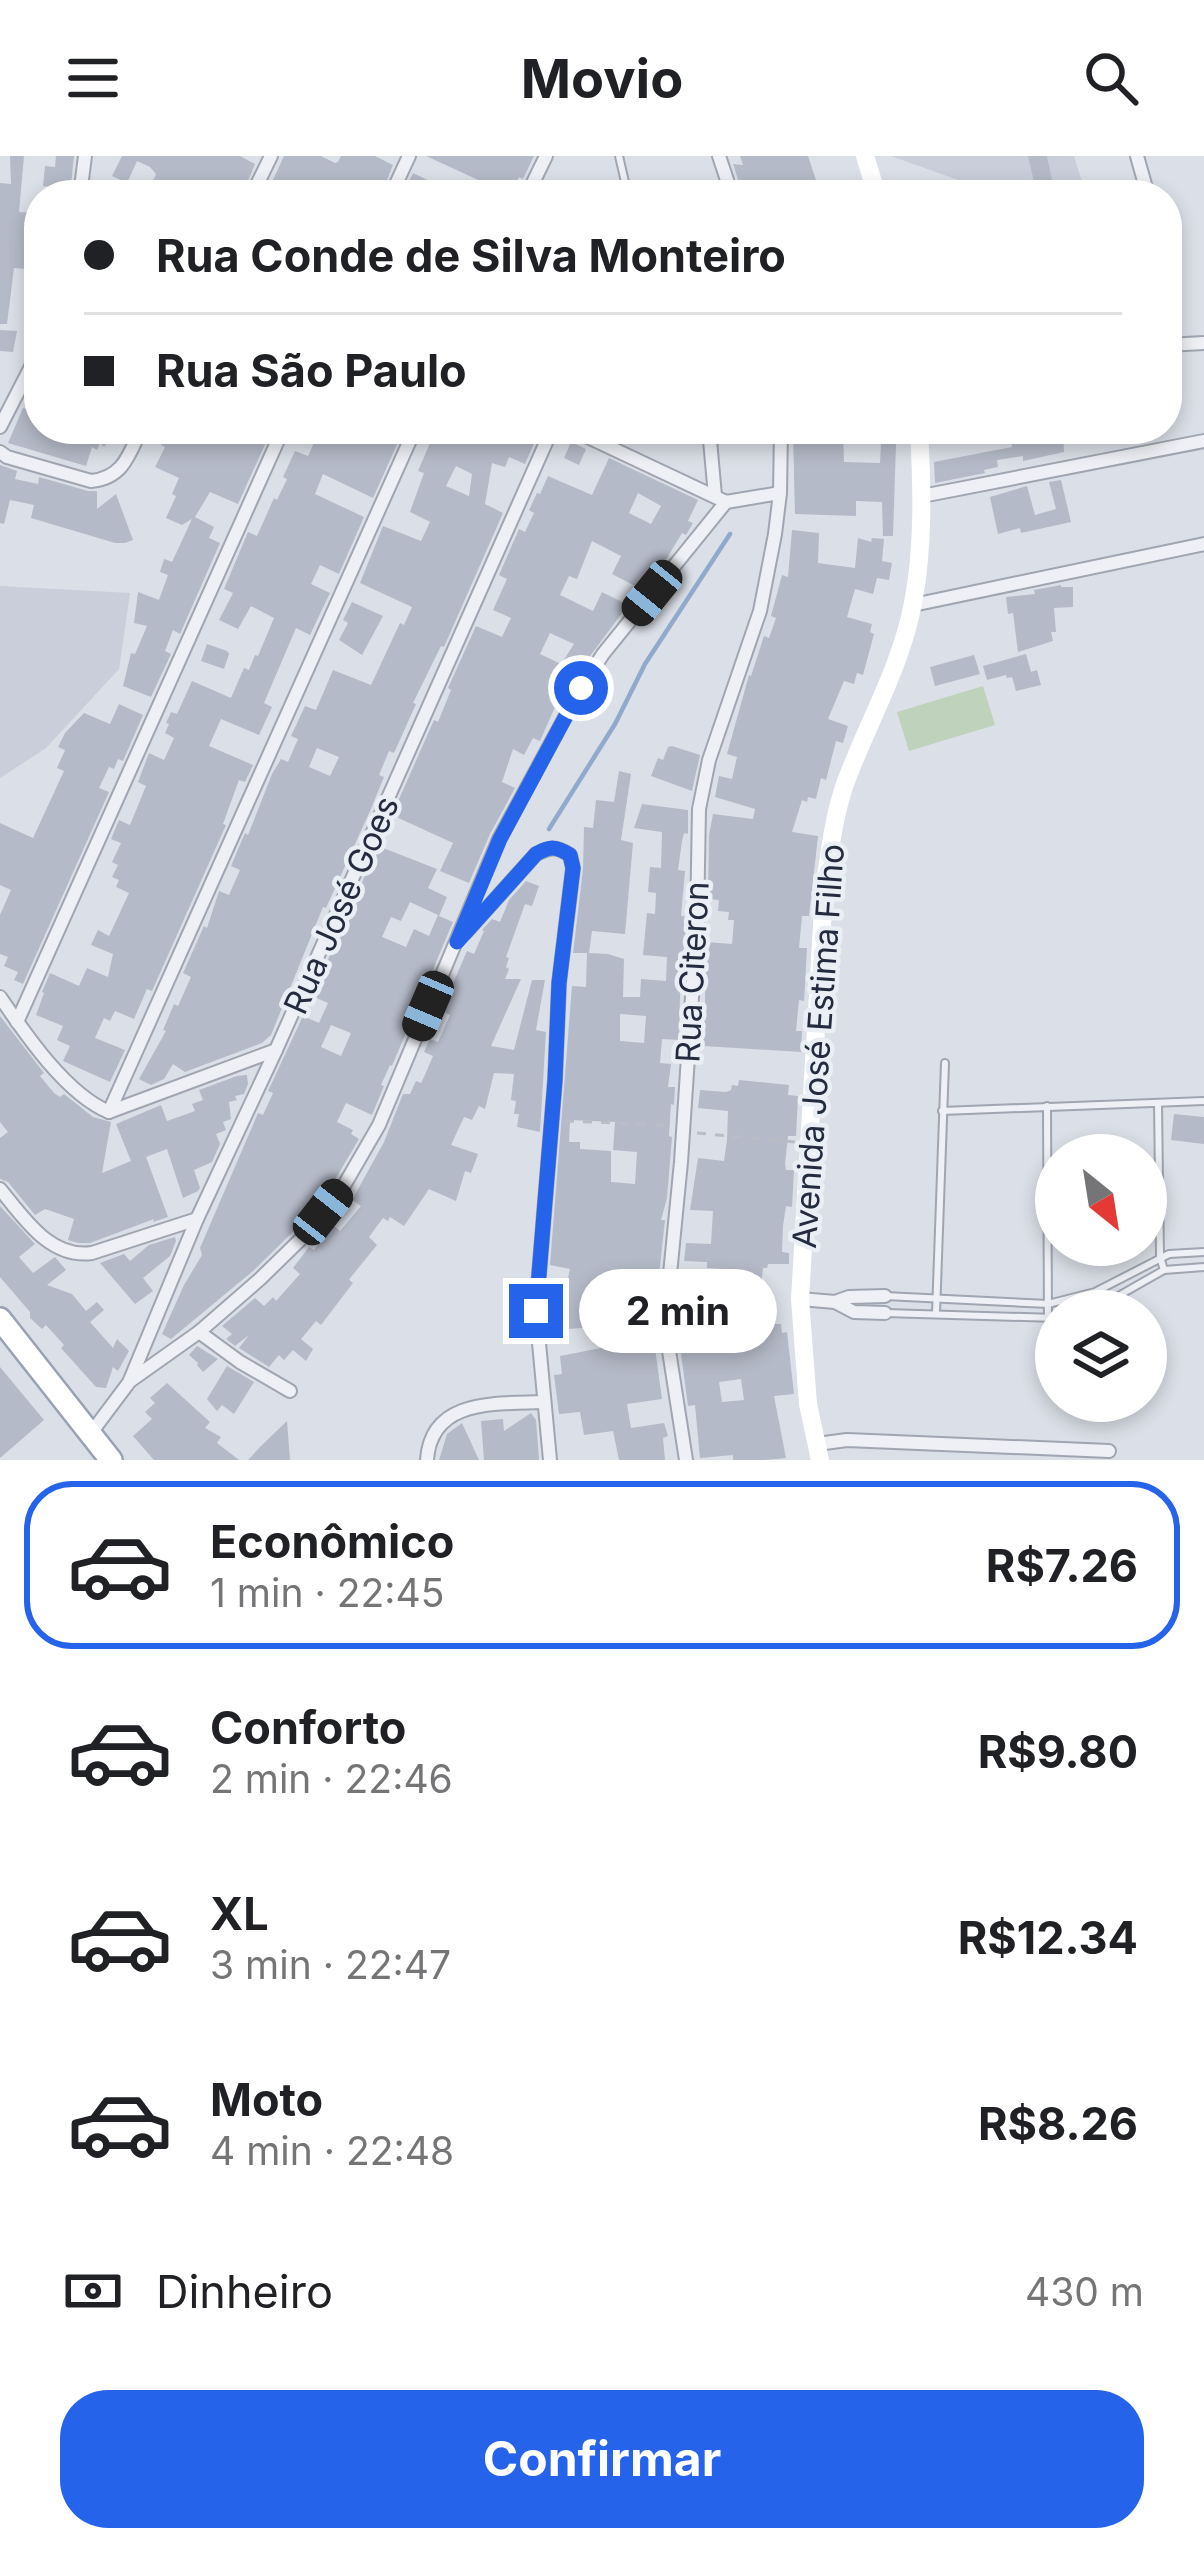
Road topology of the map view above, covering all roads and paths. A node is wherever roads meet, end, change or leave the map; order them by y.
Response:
1 (24, 381) edge
2 (0, 428) edge
3 (1204, 441) edge
4 (135, 444) edge
5 (276, 444) edge
6 (408, 444) edge
7 (545, 444) edge
8 (603, 444) edge
9 (712, 444) edge
10 (781, 444) edge
11 (920, 444) edge
12 (4, 454) edge
13 (780, 493) junction
14 (922, 496) junction
15 (721, 499) junction
16 (1204, 544) edge
17 (913, 604) junction
18 (457, 942) junction
19 (0, 997) edge
20 (16, 1022) junction
21 (276, 1050) junction
22 (945, 1063) dead end
23 (1204, 1101) edge
24 (1158, 1103) junction
25 (1047, 1106) junction
26 (110, 1112) junction
27 (942, 1112) junction
28 (550, 1121) junction
29 (683, 1129) junction
30 (1158, 1134) edge
31 (809, 1143) junction
32 (0, 1190) edge
33 (197, 1219) junction
34 (1204, 1252) edge
35 (1167, 1255) edge
36 (1145, 1266) edge
37 (1163, 1266) edge
38 (1204, 1267) edge
39 (1164, 1270) junction
40 (1048, 1290) edge
41 (1100, 1290) edge
42 (1129, 1290) edge
43 (885, 1296) joint
44 (936, 1298) junction
45 (800, 1299) junction
46 (835, 1302) junction
47 (1035, 1303) edge
48 (885, 1312) joint
49 (936, 1312) junction
50 (1035, 1317) edge
51 (0, 1319) edge
52 (200, 1332) junction
53 (130, 1381) junction
54 (290, 1391) dead end
55 (543, 1402) junction
56 (92, 1433) junction
57 (1109, 1451) dead end
58 (819, 1452) edge
59 (111, 1460) edge
60 (428, 1460) edge
61 (550, 1460) edge
62 (686, 1460) edge

1 - 2 street
3 - 14 street
4 - 12 street
5 - 20 street
6 - 26 street
7 - 21 street, Rua José Goes
8 - 15 street
9 - 15 street
10 - 13 street, Rua Citeron
11 - 14 street, Avenida José Estima Filho
13 - 15 street
13 - 29 street, Rua Citeron
14 - 17 street, Avenida José Estima Filho
15 - 18 street
16 - 17 street
17 - 31 street, Avenida José Estima Filho
18 - 28 street
18 - 52 street
19 - 20 street
20 - 26 street
21 - 26 street
21 - 33 street, Rua José Goes
22 - 27 lane
23 - 24 lane
24 - 25 lane
24 - 30 lane
25 - 27 lane
25 - 40 lane
27 - 44 lane
28 - 29 path
28 - 55 street
29 - 31 path
29 - 62 street, Rua Citeron
31 - 45 street, Avenida José Estima Filho
32 - 33 street
33 - 53 street, Rua José Goes
34 - 35 lane
36 - 41 lane
37 - 39 lane
38 - 39 lane
39 - 42 lane
43 - 44 lane
43 - 46 street
44 - 47 lane
44 - 49 lane
45 - 46 street
45 - 58 street, Avenida José Estima Filho
46 - 48 street
48 - 49 lane
49 - 50 lane
51 - 56 main road
52 - 53 street
52 - 54 street
53 - 56 street
55 - 60 street
55 - 61 street
56 - 59 main road
57 - 58 street

